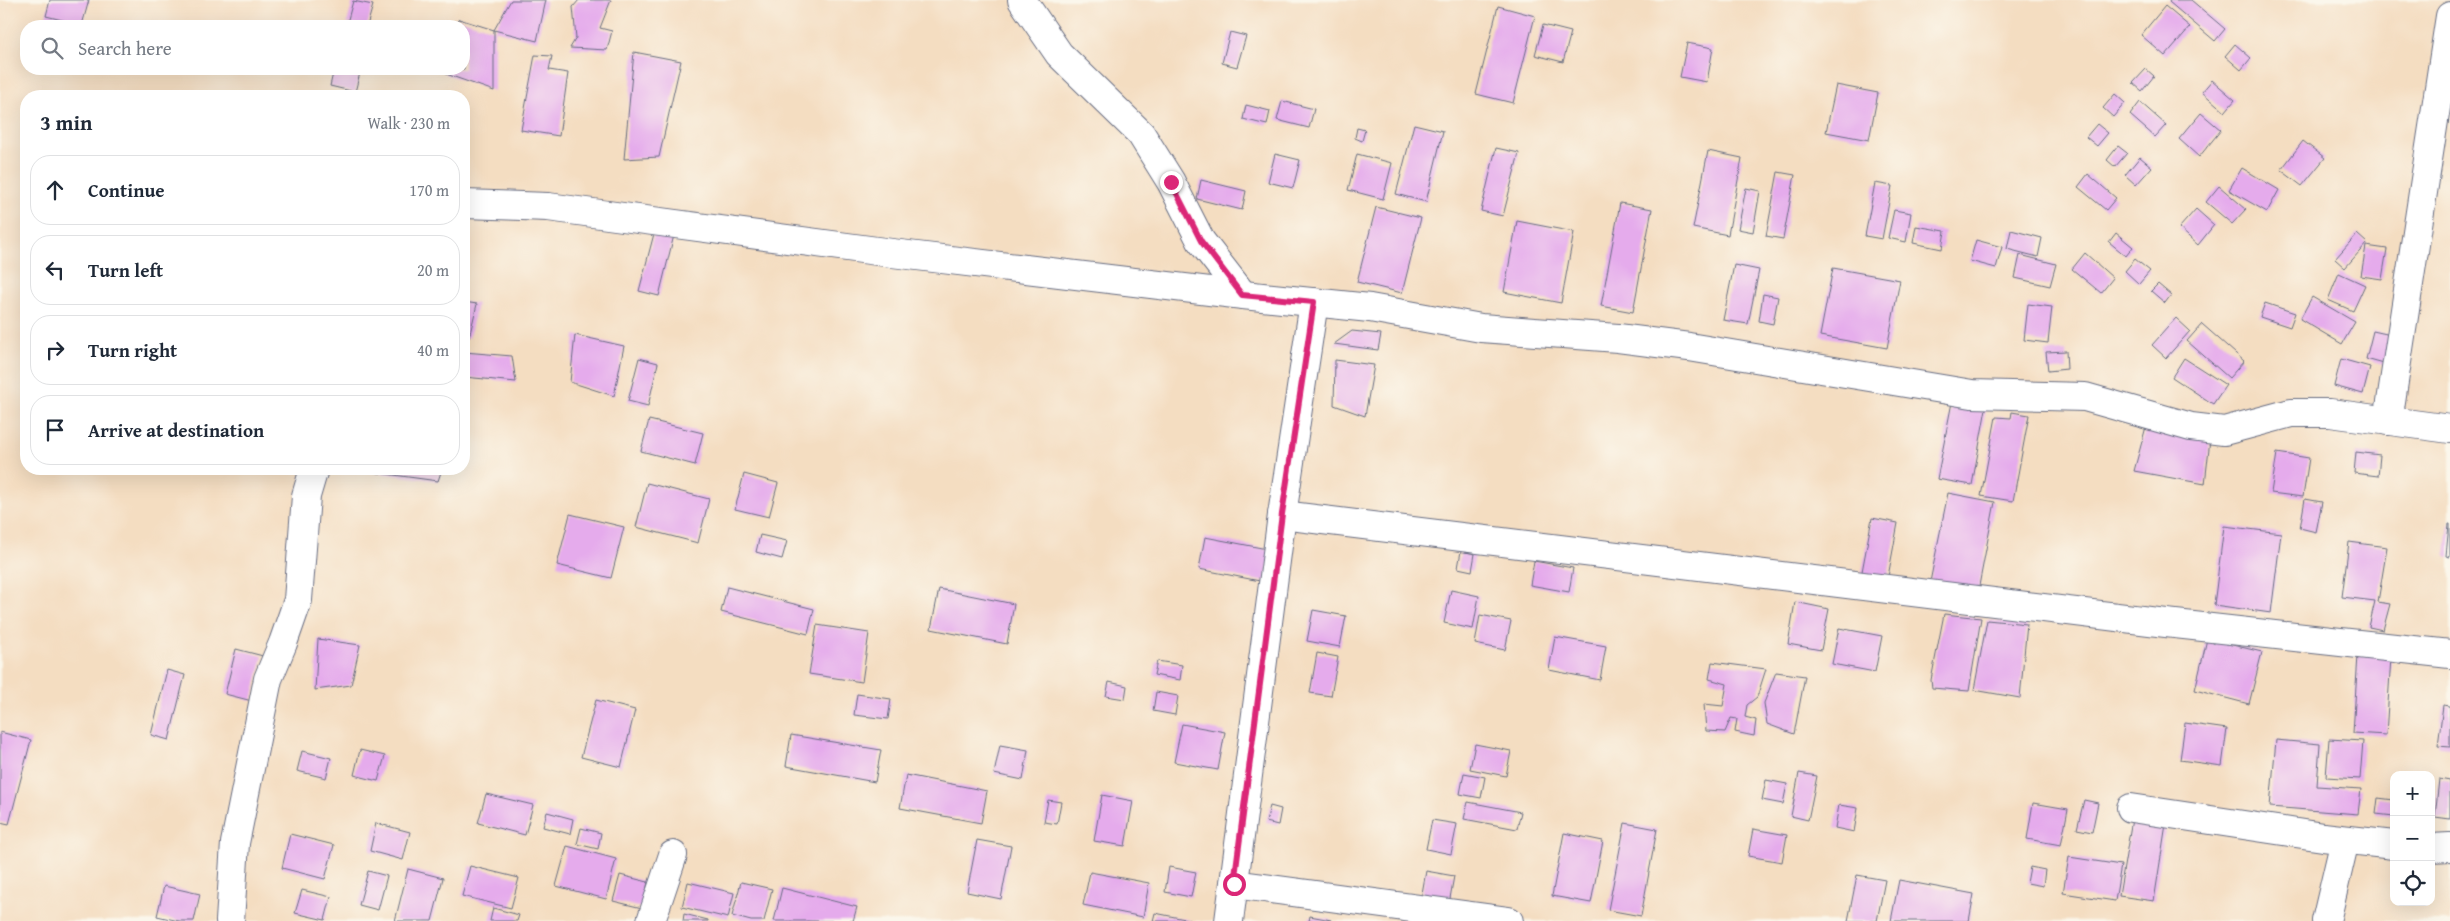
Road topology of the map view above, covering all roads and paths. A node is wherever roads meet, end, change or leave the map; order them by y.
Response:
1 (1022, 0) edge
2 (2450, 16) edge
3 (470, 204) edge
4 (1242, 295) junction
5 (1314, 302) junction
6 (2388, 421) junction
7 (2450, 429) edge
8 (312, 475) edge
9 (1282, 514) junction
10 (2450, 654) edge
11 (2131, 808) dead end
12 (2346, 840) junction
13 (2390, 845) edge
14 (2435, 848) edge
15 (2450, 848) edge
16 (673, 855) dead end
17 (1234, 884) junction
18 (230, 921) edge
19 (651, 921) edge
20 (1229, 921) edge
21 (1510, 921) edge
22 (2326, 921) edge

1 - 4 street
2 - 6 street
3 - 4 street
4 - 5 street
5 - 6 street
5 - 9 street
6 - 7 street
8 - 18 street
9 - 10 street
9 - 17 street
11 - 12 street
12 - 13 street
12 - 22 street
14 - 15 street
16 - 19 street
17 - 20 street
17 - 21 street

